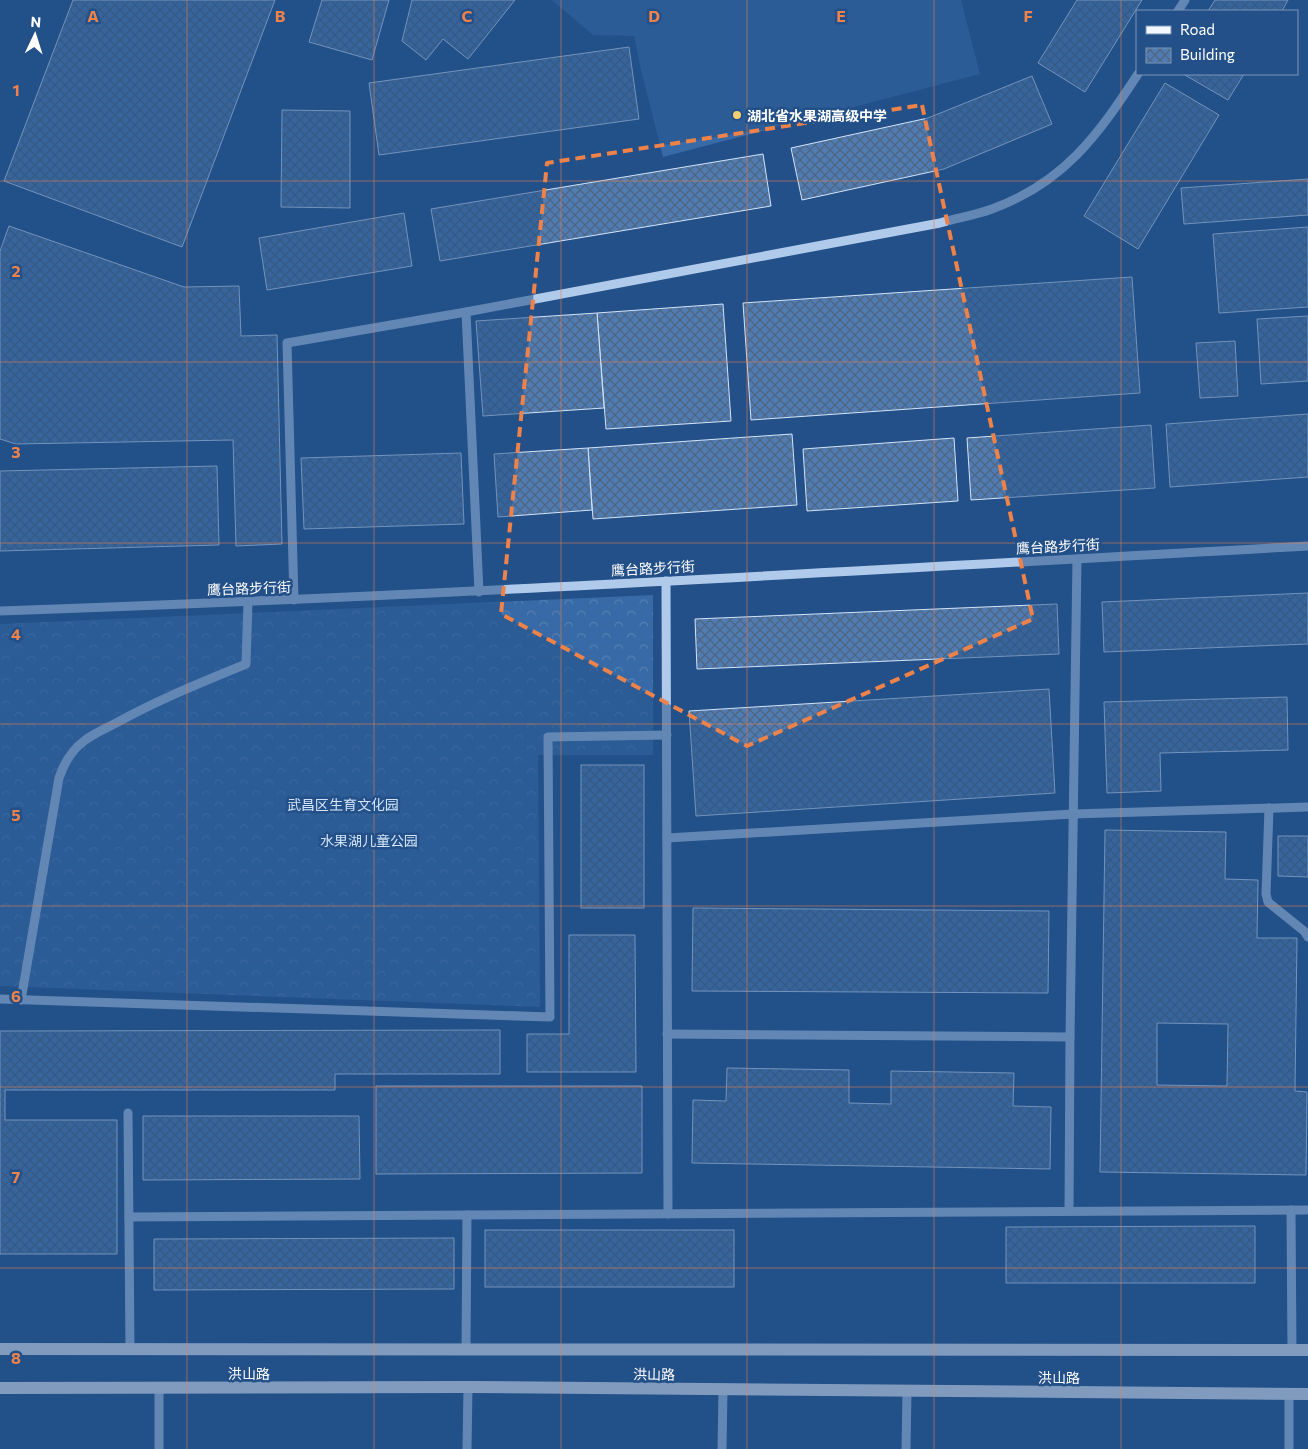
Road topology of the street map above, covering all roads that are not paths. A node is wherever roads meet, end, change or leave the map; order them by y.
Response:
1 (1137, 75) edge
2 (466, 312) junction
3 (1308, 546) edge
4 (1077, 558) junction
5 (666, 581) junction
6 (479, 592) junction
7 (294, 600) junction
8 (248, 602) junction
9 (0, 611) edge
10 (667, 735) junction
11 (1308, 807) edge
12 (1269, 808) junction
13 (1073, 814) junction
14 (667, 838) junction
15 (1308, 938) edge
16 (0, 999) edge
17 (22, 1000) junction
18 (667, 1034) junction
19 (1070, 1037) junction
20 (128, 1114) dead end
21 (1291, 1210) junction
22 (1308, 1210) edge
23 (1069, 1211) junction
24 (668, 1214) junction
25 (467, 1216) junction
26 (129, 1217) junction
27 (0, 1349) edge
28 (130, 1349) junction
29 (466, 1349) junction
30 (1292, 1350) junction
31 (1308, 1350) edge
32 (468, 1387) junction
33 (0, 1388) edge
34 (159, 1388) junction
35 (723, 1390) junction
36 (907, 1391) junction
37 (1289, 1394) junction
38 (1308, 1394) edge
39 (159, 1449) edge
40 (468, 1449) edge
41 (722, 1449) edge
42 (906, 1449) edge
43 (1289, 1449) edge

1 - 2 street
2 - 6 street
2 - 7 street
3 - 4 street, 鹰台路步行街
4 - 5 street, 鹰台路步行街
4 - 13 street
5 - 6 street, 鹰台路步行街
5 - 10 street
6 - 7 street, 鹰台路步行街
7 - 8 street, 鹰台路步行街
8 - 9 street, 鹰台路步行街
8 - 17 street
10 - 14 street
10 - 17 street
11 - 12 street
12 - 13 street
12 - 15 street
13 - 14 street
13 - 19 street
14 - 18 street
16 - 17 street
18 - 19 street
18 - 24 street
19 - 23 street
20 - 26 street
21 - 22 street
21 - 23 street
21 - 30 street
23 - 24 street
24 - 25 street
25 - 26 street
25 - 29 street
26 - 28 street
27 - 28 main road, 洪山路
28 - 29 main road, 洪山路
29 - 30 main road, 洪山路
30 - 31 main road, 洪山路
32 - 34 main road, 洪山路
32 - 35 main road, 洪山路
32 - 40 street
33 - 34 main road, 洪山路
34 - 39 street
35 - 36 main road, 洪山路
35 - 41 street
36 - 37 main road, 洪山路
36 - 42 street
37 - 38 main road, 洪山路
37 - 43 street

